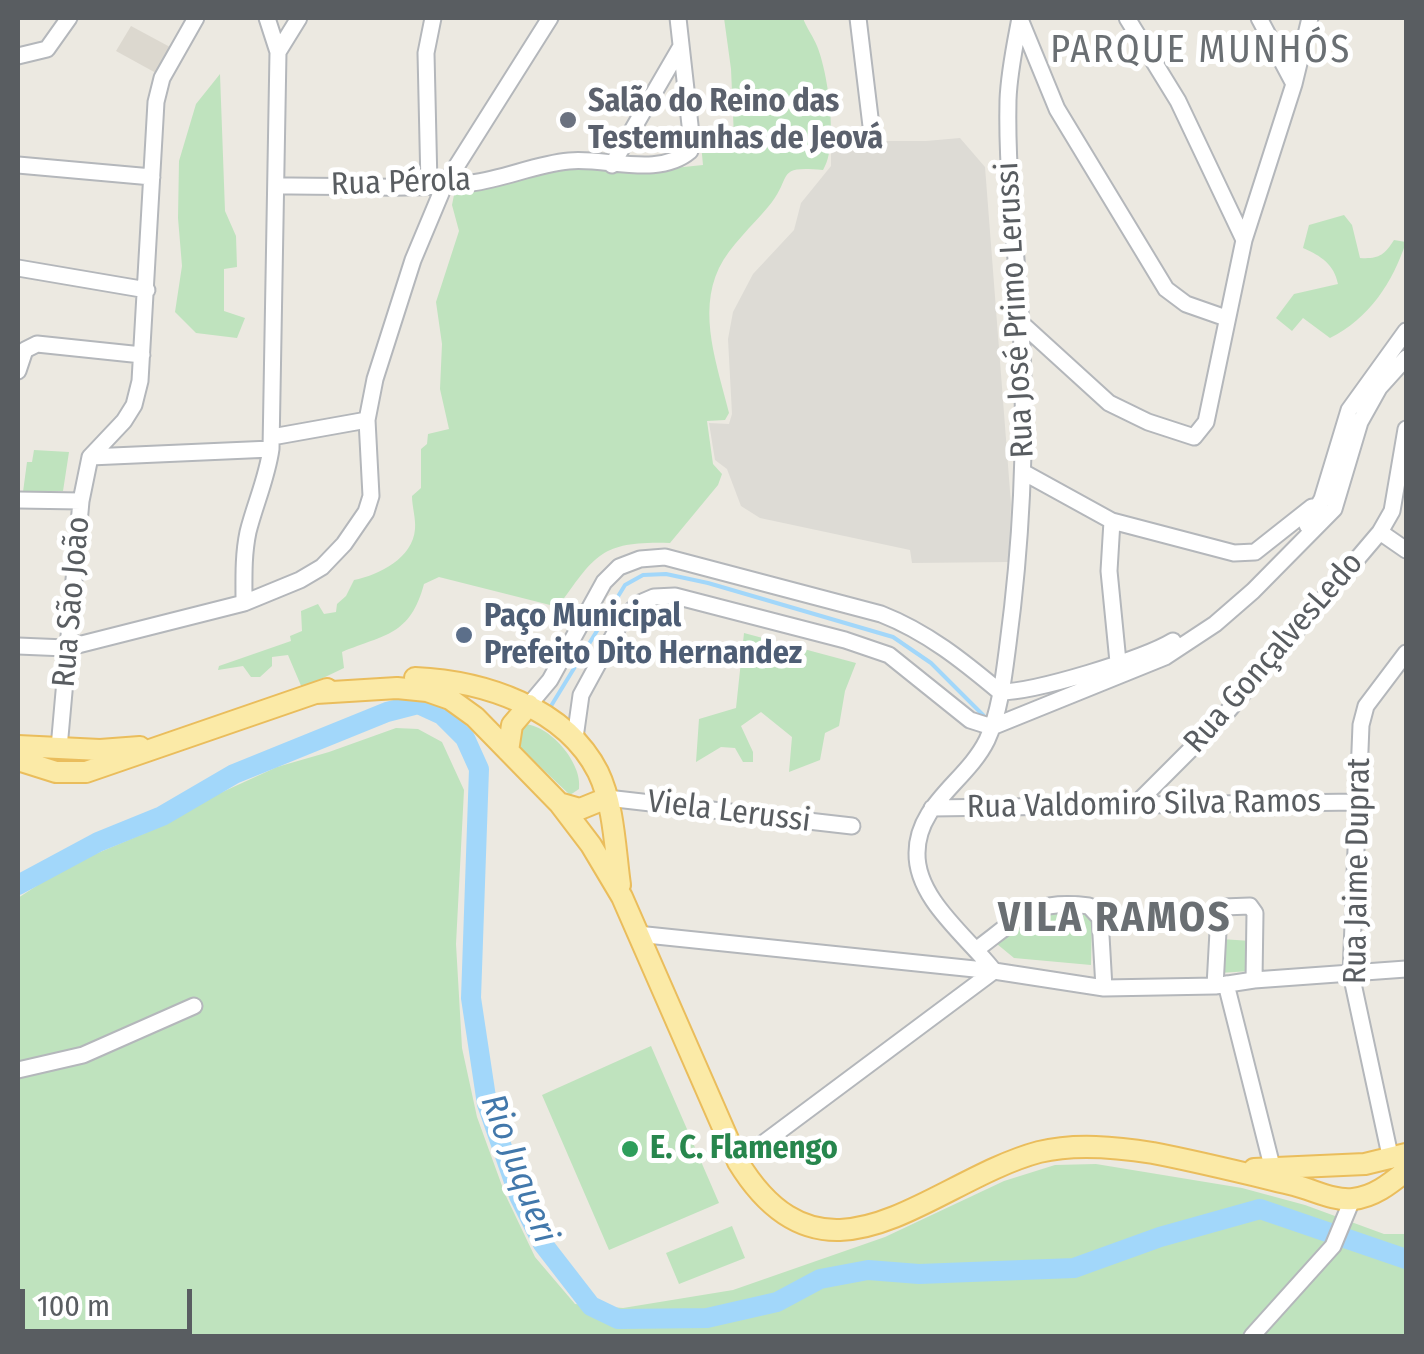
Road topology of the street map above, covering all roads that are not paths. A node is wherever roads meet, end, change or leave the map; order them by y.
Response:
1 (69, 18) edge
2 (196, 18) edge
3 (267, 18) edge
4 (299, 18) edge
5 (433, 18) edge
6 (550, 18) edge
7 (678, 18) edge
8 (858, 18) edge
9 (1020, 18) edge
10 (1127, 18) edge
11 (1259, 18) edge
12 (1310, 18) edge
13 (680, 48) junction
14 (278, 52) junction
15 (18, 56) edge
16 (1294, 84) junction
17 (871, 126) dead end
18 (612, 164) junction
19 (18, 165) edge
20 (152, 178) junction
21 (278, 186) junction
22 (436, 186) junction
23 (1244, 240) junction
24 (18, 268) edge
25 (147, 290) junction
26 (1226, 318) junction
27 (1020, 322) junction
28 (1406, 332) edge
29 (142, 356) junction
30 (1406, 358) edge
31 (18, 371) edge
32 (366, 420) junction
33 (1406, 429) edge
34 (272, 443) junction
35 (90, 458) junction
36 (1023, 472) junction
37 (18, 500) edge
38 (1330, 500) junction
39 (81, 501) junction
40 (1112, 521) junction
41 (1380, 532) junction
42 (1406, 550) edge
43 (244, 603) junction
44 (18, 646) edge
45 (66, 648) junction
46 (1406, 653) edge
47 (1118, 662) junction
48 (1000, 692) junction
49 (316, 693) junction
50 (529, 706) junction
51 (992, 727) junction
52 (186, 738) junction
53 (575, 738) junction
54 (18, 746) edge
55 (59, 748) junction
56 (508, 750) junction
57 (18, 757) edge
58 (606, 798) junction
59 (559, 802) junction
60 (1356, 802) junction
61 (1134, 806) junction
62 (932, 808) junction
63 (852, 826) dead end
64 (622, 897) junction
65 (638, 934) junction
66 (977, 949) junction
67 (1406, 969) edge
68 (994, 971) junction
69 (1351, 974) junction
70 (1254, 980) junction
71 (1221, 985) junction
72 (1104, 988) junction
73 (194, 1006) dead end
74 (18, 1070) edge
75 (738, 1162) junction
76 (1401, 1162) edge
77 (1344, 1164) junction
78 (1274, 1175) junction
79 (1346, 1200) junction
80 (1252, 1336) edge

1 - 15 street
2 - 20 street
3 - 14 street
4 - 14 street
5 - 22 street
6 - 22 street
7 - 13 street
8 - 17 street
9 - 26 street
9 - 27 street, Rua José Primo Lerussi
10 - 23 street
11 - 16 street
12 - 16 street
13 - 18 street
13 - 18 street, Rua Pérola
14 - 21 street
16 - 23 street
18 - 22 street, Rua Pérola
19 - 20 street
20 - 25 street
21 - 22 street, Rua Pérola
21 - 34 street
22 - 32 street
23 - 26 street
24 - 25 street
25 - 29 street
26 - 27 street
27 - 36 street, Rua José Primo Lerussi
28 - 38 street
29 - 31 street
29 - 35 street
30 - 38 street
32 - 34 street
32 - 43 street
33 - 41 street, Rua GonçalvesLedo
34 - 35 street
34 - 43 street
35 - 39 street, Rua São João
36 - 40 street
36 - 48 street, Rua José Primo Lerussi
37 - 39 street
38 - 40 street
38 - 47 street
38 - 51 street
39 - 45 street, Rua São João
40 - 47 street
41 - 42 street
41 - 61 street, Rua GonçalvesLedo
43 - 45 street
44 - 45 street
45 - 55 street, Rua São João
46 - 60 street, Rua Jaime Duprat
47 - 48 street
48 - 50 street
48 - 51 street, Rua José Primo Lerussi
49 - 50 main road
49 - 52 main road
49 - 56 main road
50 - 53 main road
50 - 56 main road
51 - 53 street
51 - 62 street, Rua José Primo Lerussi
52 - 55 main road
52 - 57 main road
53 - 58 main road
54 - 55 main road
55 - 57 main road
56 - 59 main road
58 - 59 main road
58 - 63 street, Viela Lerussi
58 - 64 main road
59 - 64 main road
60 - 61 street, Rua Valdomiro Silva Ramos
60 - 69 street, Rua Jaime Duprat
61 - 62 street, Rua Valdomiro Silva Ramos
62 - 66 street, Rua José Primo Lerussi
64 - 65 main road
65 - 68 street
65 - 75 main road
66 - 68 street, Rua José Primo Lerussi
66 - 72 street
67 - 69 street
68 - 72 street
68 - 75 street
69 - 70 street
69 - 76 street, Rua Jaime Duprat
70 - 71 street
70 - 71 street
71 - 72 street
71 - 78 street
73 - 74 street
75 - 78 main road
76 - 77 main road
76 - 79 main road
77 - 78 main road
77 - 79 main road
78 - 79 main road
79 - 80 street

